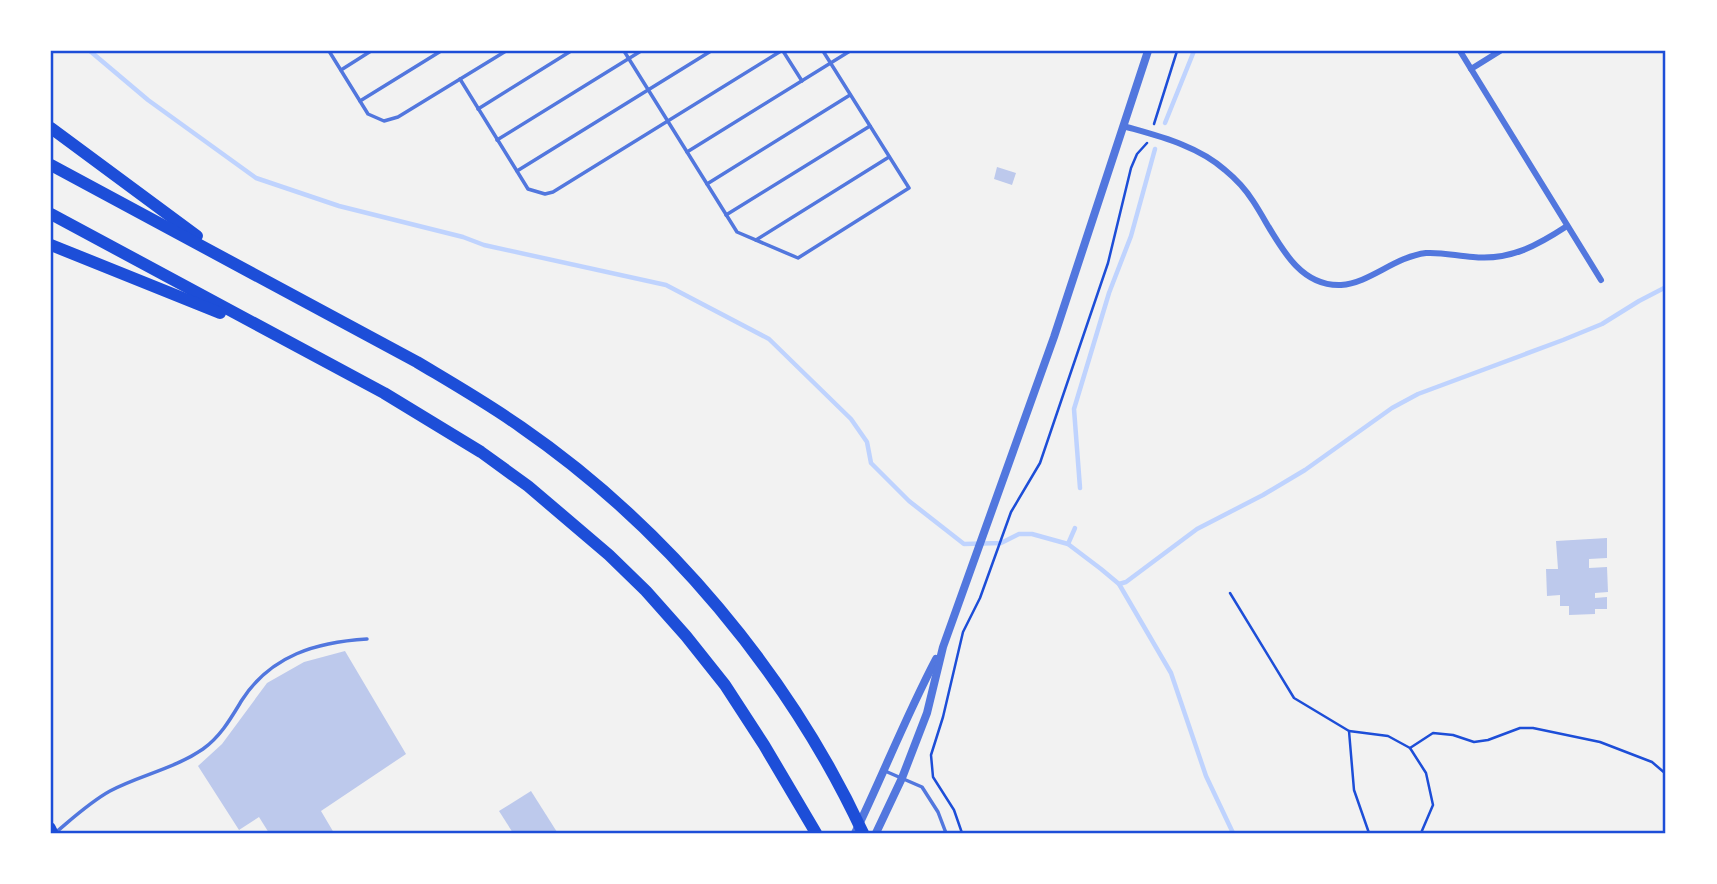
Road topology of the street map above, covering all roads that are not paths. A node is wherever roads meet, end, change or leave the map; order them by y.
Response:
1 (329, 51) edge
2 (371, 51) edge
3 (441, 51) edge
4 (506, 51) edge
5 (571, 51) edge
6 (624, 51) edge
7 (641, 51) edge
8 (711, 51) edge
9 (782, 51) edge
10 (823, 51) edge
11 (850, 51) edge
12 (1148, 51) edge
13 (1460, 51) edge
14 (1500, 51) edge
15 (629, 58) junction
16 (831, 63) junction
17 (1471, 69) junction
18 (341, 70) junction
19 (460, 79) junction
20 (802, 81) junction
21 (648, 90) junction
22 (850, 95) junction
23 (360, 101) junction
24 (478, 108) junction
25 (668, 120) junction
26 (870, 126) junction
27 (1123, 126) junction
28 (51, 128) edge
29 (497, 140) junction
30 (687, 152) junction
31 (889, 157) junction
32 (51, 165) edge
33 (517, 171) junction
34 (707, 184) junction
35 (51, 214) edge
36 (726, 215) junction
37 (1567, 226) junction
38 (756, 240) junction
39 (51, 245) edge
40 (231, 262) junction
41 (1601, 280) dead end
42 (272, 333) junction
43 (367, 639) dead end
44 (943, 647) junction
45 (885, 771) junction
46 (902, 778) junction
47 (51, 827) edge
48 (55, 833) edge
49 (816, 833) edge
50 (855, 833) edge
51 (863, 833) edge
52 (876, 833) edge
53 (946, 833) edge

1 - 18 lane
2 - 18 lane
3 - 23 lane
4 - 19 lane
5 - 24 lane
6 - 15 lane
7 - 15 lane
8 - 21 lane
9 - 20 lane
9 - 25 lane
10 - 16 lane
11 - 16 lane
12 - 27 street
13 - 17 street
14 - 17 street
15 - 21 lane
15 - 29 lane
16 - 20 lane
16 - 22 lane
17 - 37 street
18 - 23 lane
19 - 23 lane
19 - 24 lane
20 - 30 lane
21 - 25 lane
21 - 33 lane
22 - 26 lane
22 - 34 lane
24 - 29 lane
25 - 30 lane
25 - 33 lane
26 - 31 lane
26 - 36 lane
27 - 37 street
27 - 44 street
28 - 40 highway
29 - 33 lane
30 - 34 lane
31 - 38 lane
31 - 38 lane
32 - 40 highway
34 - 36 lane
35 - 42 highway
36 - 38 lane
37 - 41 street
39 - 42 highway
40 - 51 highway
42 - 49 highway
43 - 48 lane
44 - 45 street
44 - 46 street
45 - 46 lane
45 - 50 street
46 - 52 street
46 - 53 lane
47 - 48 main road

